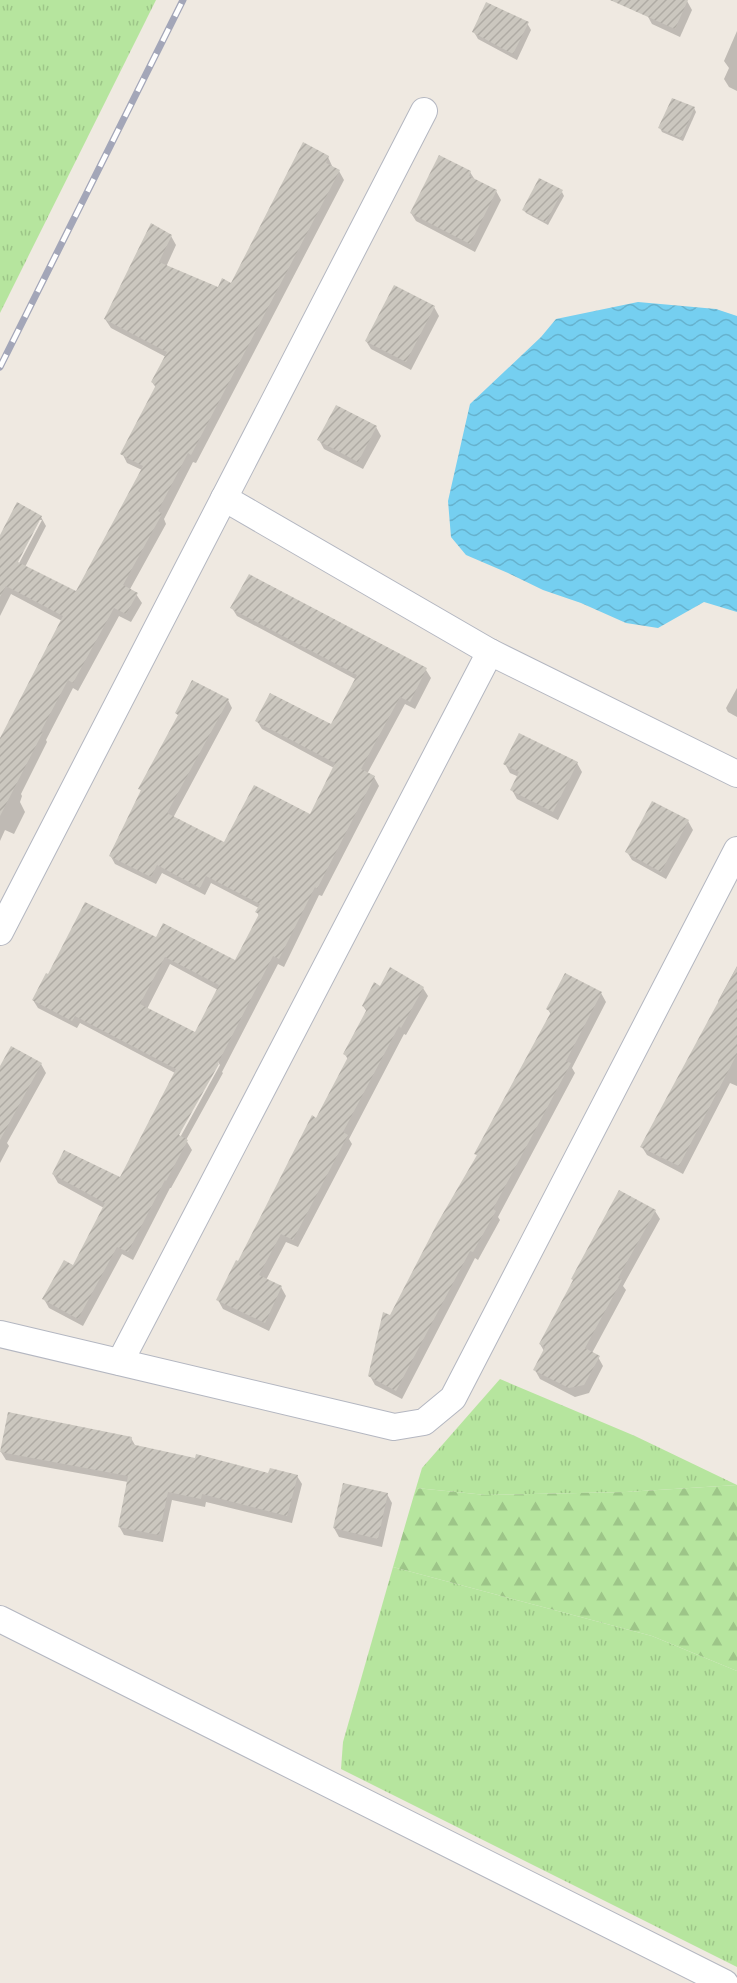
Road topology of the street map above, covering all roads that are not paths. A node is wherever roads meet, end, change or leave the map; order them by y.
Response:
1 (424, 111) dead end
2 (224, 498) junction
3 (490, 652) junction
4 (737, 774) edge
5 (737, 850) edge
6 (0, 932) edge
7 (0, 1334) edge
8 (120, 1362) junction
9 (0, 1618) edge
10 (725, 1983) edge

1 - 2 street
2 - 3 street
2 - 6 street
3 - 4 street
3 - 8 street
5 - 8 street
7 - 8 street
9 - 10 street

